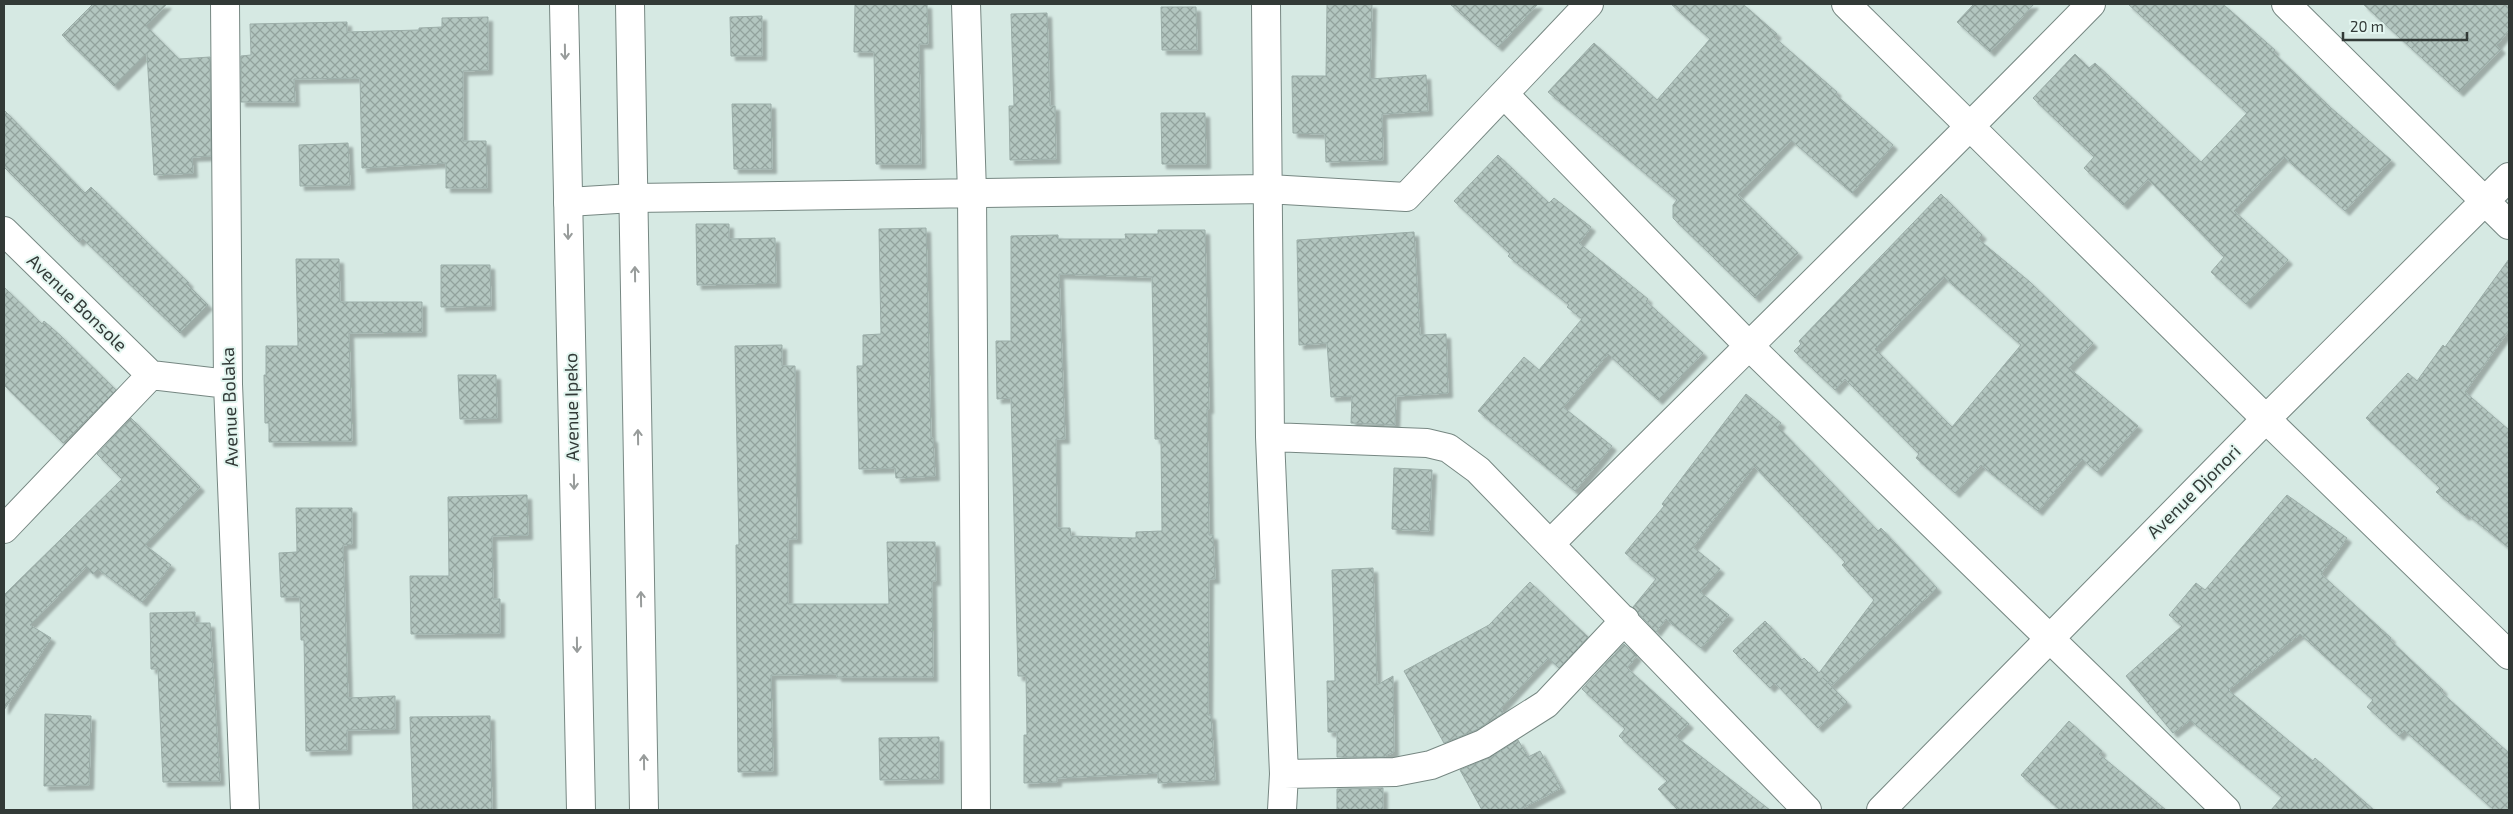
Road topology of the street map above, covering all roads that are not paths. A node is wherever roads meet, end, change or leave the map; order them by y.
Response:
1 (225, 4) edge
2 (564, 4) edge
3 (630, 4) edge
4 (966, 4) edge
5 (1266, 4) edge
6 (1589, 4) edge
7 (1846, 4) edge
8 (2091, 4) edge
9 (2286, 4) edge
10 (1505, 94) junction
11 (1971, 127) junction
12 (2509, 177) edge
13 (1268, 189) junction
14 (972, 193) junction
15 (633, 198) junction
16 (2486, 201) junction
17 (568, 202) junction
18 (2509, 225) edge
19 (4, 231) edge
20 (1748, 345) junction
21 (151, 375) junction
22 (228, 384) junction
23 (2266, 419) junction
24 (1270, 437) junction
25 (4, 530) edge
26 (1550, 544) junction
27 (1624, 620) junction
28 (2050, 638) junction
29 (2509, 656) edge
30 (1284, 774) junction
31 (245, 810) edge
32 (581, 810) edge
33 (644, 810) edge
34 (976, 810) edge
35 (1282, 810) edge
36 (1807, 810) edge
37 (1881, 810) edge
38 (2226, 810) edge

1 - 22 street, Avenue Bolaka
2 -> 17 street, Avenue Ipeko
3 - 15 street
4 - 14 street
5 - 13 street
6 - 10 street
7 - 11 street
8 - 11 street
9 - 16 street
10 - 13 street
10 - 20 street
11 - 20 street
11 - 23 street
12 - 16 street, Avenue Djonori
13 - 14 street
13 - 24 street
14 - 15 street
14 - 34 street
15 - 17 street
33 -> 15 street
16 - 18 street
16 - 23 street, Avenue Djonori
17 -> 32 street, Avenue Ipeko
19 - 21 street, Avenue Bonsole
20 - 26 street
20 - 28 street
21 - 22 street
21 - 25 street
22 - 31 street, Avenue Bolaka
23 - 28 street, Avenue Djonori
23 - 29 street
24 - 26 street
24 - 30 street
26 - 27 street
27 - 30 street
27 - 36 street
28 - 37 street, Avenue Djonori
28 - 38 street
30 - 35 street

